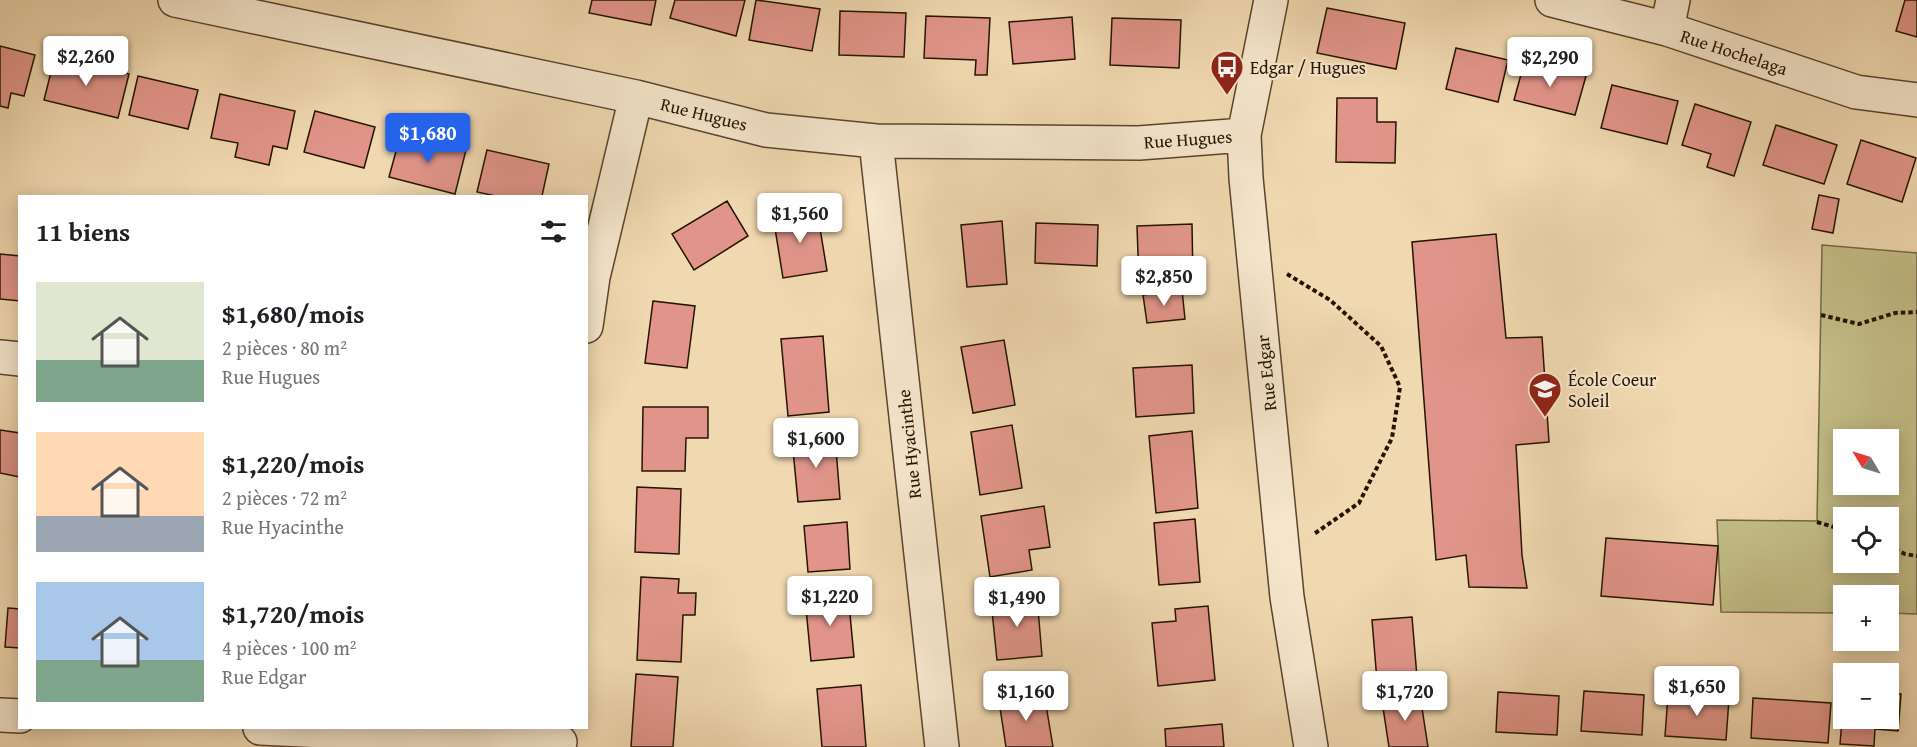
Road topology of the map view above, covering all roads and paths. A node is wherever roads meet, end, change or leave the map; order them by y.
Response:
1 (175, 0) edge
2 (1271, 0) edge
3 (1552, 0) edge
4 (1670, 15) edge
5 (636, 97) junction
6 (1917, 100) edge
7 (1244, 135) junction
8 (876, 141) junction
9 (1253, 253) junction
10 (588, 312) edge
11 (1917, 312) edge
12 (1821, 315) dead end
13 (0, 357) edge
14 (18, 359) edge
15 (1818, 522) dead end
16 (1833, 527) edge
17 (1899, 551) edge
18 (1284, 555) junction
19 (1917, 556) edge
20 (0, 715) edge
21 (18, 716) edge
22 (287, 729) edge
23 (560, 739) edge
24 (942, 747) edge
25 (1311, 747) edge

1 - 5 street, Rue Hugues
2 - 7 street, Rue Edgar
3 - 4 street, Rue Hochelaga
4 - 6 street, Rue Hochelaga
5 - 8 street, Rue Hugues
5 - 10 street
7 - 8 street, Rue Hugues
7 - 9 street, Rue Edgar
8 - 24 street, Rue Hyacinthe
9 - 18 street, Rue Edgar
9 - 18 path
11 - 12 path
13 - 14 street
15 - 16 path
17 - 19 path
18 - 25 street, Rue Edgar
20 - 21 street
22 - 23 street

